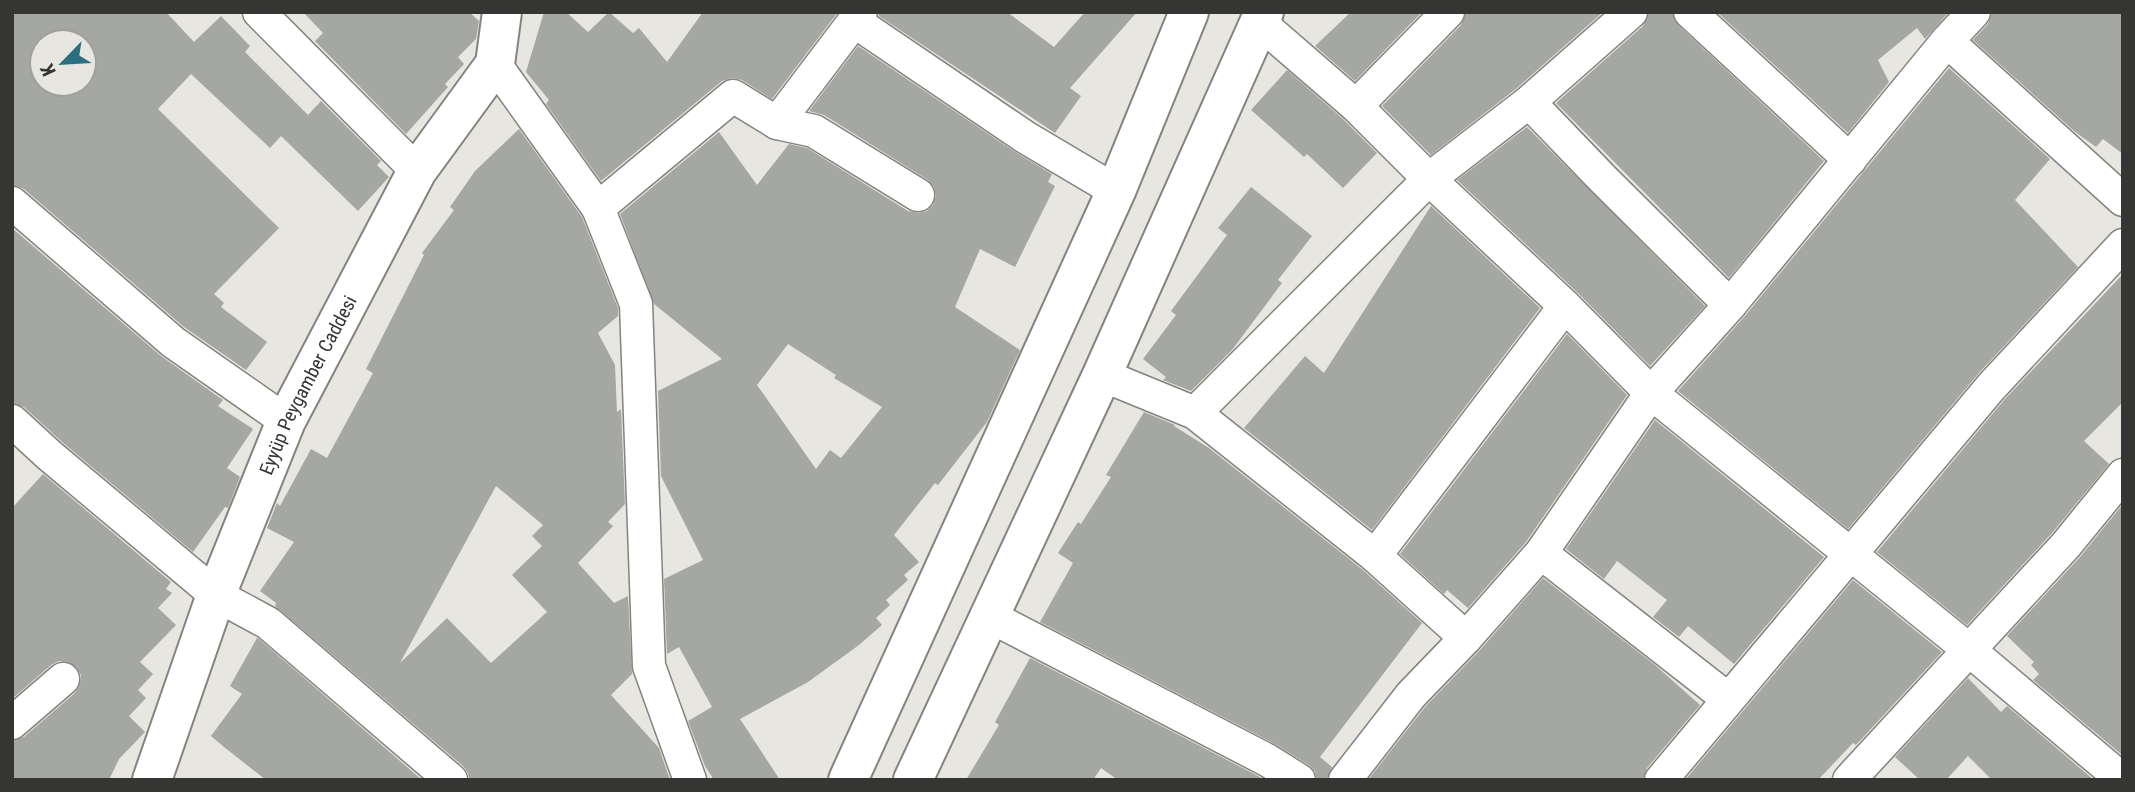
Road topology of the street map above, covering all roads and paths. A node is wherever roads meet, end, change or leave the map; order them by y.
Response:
1 (259, 12) edge
2 (502, 12) edge
3 (1189, 12) edge
4 (1448, 12) edge
5 (1631, 12) edge
6 (1690, 12) edge
7 (1974, 12) edge
8 (857, 17) edge
9 (1262, 17) edge
10 (1947, 41) junction
11 (495, 64) junction
12 (1529, 102) junction
13 (1356, 106) junction
14 (777, 123) junction
15 (1850, 160) junction
16 (417, 171) junction
17 (1429, 179) junction
18 (1116, 191) junction
19 (918, 195) dead end
20 (2123, 200) edge
21 (12, 203) edge
22 (598, 208) junction
23 (2123, 245) edge
24 (1730, 305) junction
25 (1565, 306) junction
26 (1102, 375) junction
27 (1651, 393) junction
28 (1195, 413) junction
29 (12, 421) edge
30 (286, 421) junction
31 (2123, 475) edge
32 (1541, 553) junction
33 (1852, 554) junction
34 (1375, 556) junction
35 (216, 595) junction
36 (989, 616) junction
37 (1466, 638) junction
38 (1968, 649) junction
39 (63, 679) dead end
40 (1728, 699) junction
41 (12, 723) edge
42 (1261, 770) edge
43 (152, 780) edge
44 (451, 780) edge
45 (690, 780) edge
46 (848, 780) edge
47 (913, 780) edge
48 (1299, 780) edge
49 (1345, 780) edge
50 (1661, 780) edge
51 (1849, 780) edge
52 (2123, 780) edge

1 - 16 street
2 - 11 street, Eyyüp Peygamber Caddesi
3 - 18 street
4 - 13 street
5 - 12 street
6 - 15 street
7 - 10 street
8 - 14 street
8 - 18 street
9 - 13 street
9 - 26 street
10 - 15 street
10 - 20 street
11 - 16 street, Eyyüp Peygamber Caddesi
11 - 22 street
12 - 17 street
12 - 24 street
13 - 17 street
14 - 19 street
14 - 22 street
15 - 24 street
16 - 30 street, Eyyüp Peygamber Caddesi
17 - 25 street
17 - 28 street
18 - 46 street
21 - 30 street
22 - 45 street
23 - 33 street
24 - 27 street
25 - 27 street
25 - 34 street
26 - 28 street
26 - 36 street
27 - 32 street
27 - 33 street
28 - 34 street
29 - 35 street
30 - 35 street, Eyyüp Peygamber Caddesi
31 - 38 street
32 - 37 street
32 - 40 street
33 - 38 street
33 - 40 street
34 - 37 street
35 - 43 street, Eyyüp Peygamber Caddesi
35 - 44 street
36 - 42 street
36 - 47 street
37 - 49 street
38 - 51 street
38 - 52 street
39 - 41 street
40 - 50 street
42 - 48 street

